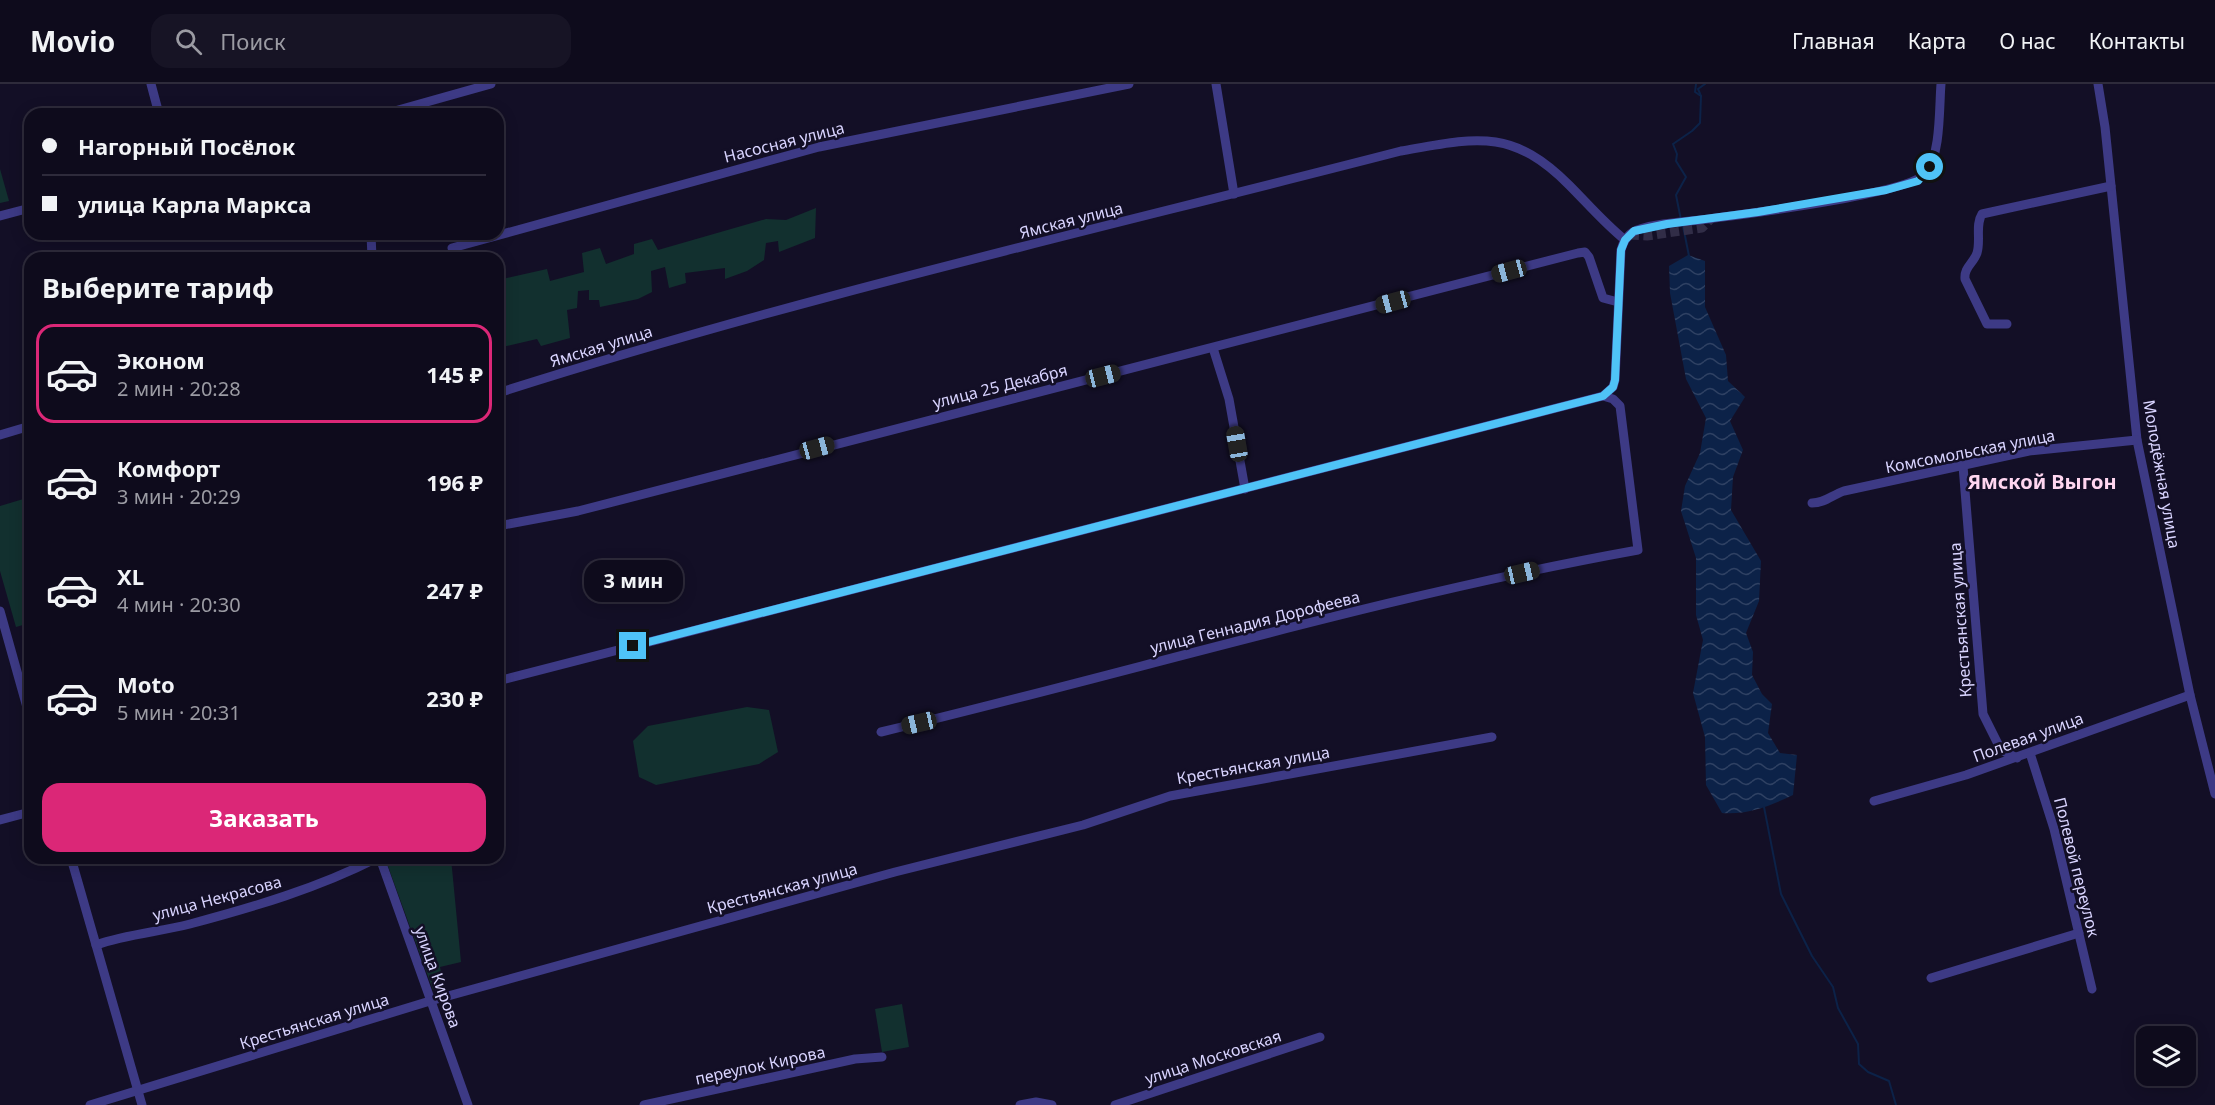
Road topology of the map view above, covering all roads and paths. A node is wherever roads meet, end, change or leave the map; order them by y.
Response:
1 (151, 84) edge
2 (491, 84) edge
3 (1129, 84) edge
4 (1216, 84) edge
5 (1941, 84) edge
6 (2098, 84) edge
7 (157, 108) edge
8 (406, 108) edge
9 (2111, 186) junction
10 (1234, 194) junction
11 (24, 210) edge
12 (0, 216) edge
13 (504, 234) edge
14 (481, 240) edge
15 (1625, 240) junction
16 (452, 248) dead end
17 (1618, 302) junction
18 (2007, 324) dead end
19 (1213, 348) junction
20 (504, 391) edge
21 (1603, 396) junction
22 (24, 428) edge
23 (0, 435) edge
24 (2137, 440) junction
25 (1964, 466) junction
26 (1245, 489) junction
27 (1812, 503) dead end
28 (504, 525) edge
29 (0, 611) edge
30 (504, 679) edge
31 (2190, 695) junction
32 (24, 697) edge
33 (881, 732) dead end
34 (1491, 737) dead end
35 (2030, 753) junction
36 (2017, 758) junction
37 (2215, 794) edge
38 (1874, 801) dead end
39 (24, 814) edge
40 (0, 820) edge
41 (73, 864) edge
42 (365, 864) edge
43 (380, 864) edge
44 (2079, 933) junction
45 (96, 945) junction
46 (1931, 978) dead end
47 (2091, 989) dead end
48 (430, 1001) junction
49 (1320, 1037) dead end
50 (882, 1057) dead end
51 (138, 1091) junction
52 (90, 1105) edge
53 (142, 1105) edge
54 (468, 1105) edge
55 (644, 1105) edge
56 (1020, 1105) edge
57 (1052, 1105) edge
58 (1115, 1105) edge

1 - 7 street
2 - 8 street
3 - 13 street, Насосная улица
4 - 10 street
5 - 15 street
6 - 9 street, Молодёжная улица
9 - 18 street
9 - 24 street, Молодёжная улица
10 - 15 street, Ямская улица
10 - 20 street, Ямская улица
11 - 12 street
14 - 16 street, Насосная улица
15 - 17 street
17 - 19 street, улица 25 Декабря
17 - 21 street
19 - 26 street
19 - 28 street, улица 25 Декабря
21 - 26 street
21 - 33 street, улица Геннадия Дорофеева
22 - 23 street
24 - 25 street, Комсомольская улица
24 - 31 street, Молодёжная улица
25 - 27 street, Комсомольская улица
25 - 36 street, Крестьянская улица
26 - 30 street
29 - 32 street
31 - 35 street, Полевая улица
31 - 37 street, Молодёжная улица
34 - 48 street, Крестьянская улица
35 - 36 street, Полевая улица
35 - 44 street, Полевой переулок
36 - 38 street, Полевая улица
39 - 40 street
41 - 45 street
42 - 45 street, улица Некрасова
43 - 48 street, улица Кирова
44 - 46 street
44 - 47 street, Полевой переулок
45 - 51 street
48 - 51 street, Крестьянская улица
48 - 54 street, улица Кирова
49 - 58 street, улица Московская
50 - 55 street, переулок Кирова
51 - 52 street, Крестьянская улица
51 - 53 street
56 - 57 street

